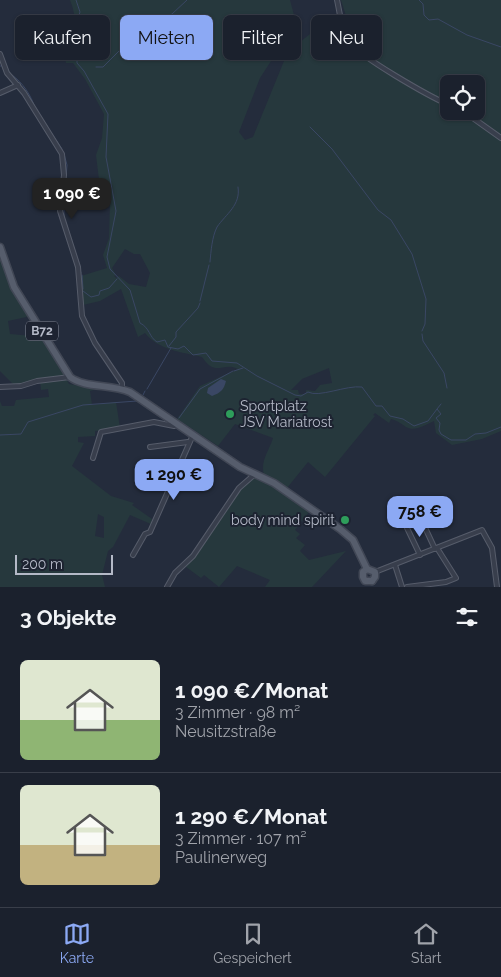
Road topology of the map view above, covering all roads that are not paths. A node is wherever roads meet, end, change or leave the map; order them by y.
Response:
1 (337, 0) edge
2 (0, 54) edge
3 (18, 85) junction
4 (0, 93) edge
5 (440, 100) edge
6 (476, 120) edge
7 (501, 138) edge
8 (0, 247) edge
9 (70, 377) junction
10 (0, 387) edge
11 (122, 388) junction
12 (178, 424) junction
13 (193, 434) junction
14 (188, 442) junction
15 (150, 447) dead end
16 (92, 458) dead end
17 (255, 474) junction
18 (421, 519) dead end
19 (407, 528) dead end
20 (436, 549) junction
21 (133, 555) dead end
22 (420, 555) junction
23 (395, 565) junction
24 (367, 569) junction
25 (375, 572) junction
26 (373, 584) edge
27 (167, 587) edge
28 (402, 587) edge
29 (407, 587) edge
30 (497, 587) edge

1 - 5 street
2 - 3 street
3 - 4 street
3 - 11 street
6 - 7 street
8 - 9 main road, B72
9 - 10 street
9 - 11 main road
11 - 12 main road
12 - 13 main road
12 - 16 street
13 - 14 street
13 - 17 main road
14 - 15 street
14 - 21 street
17 - 24 main road
17 - 27 street
18 - 20 street
19 - 22 street
20 - 22 street
20 - 29 street
20 - 30 street
22 - 23 street
23 - 25 street
23 - 28 street
24 - 25 main road
24 - 26 main road
25 - 26 main road

